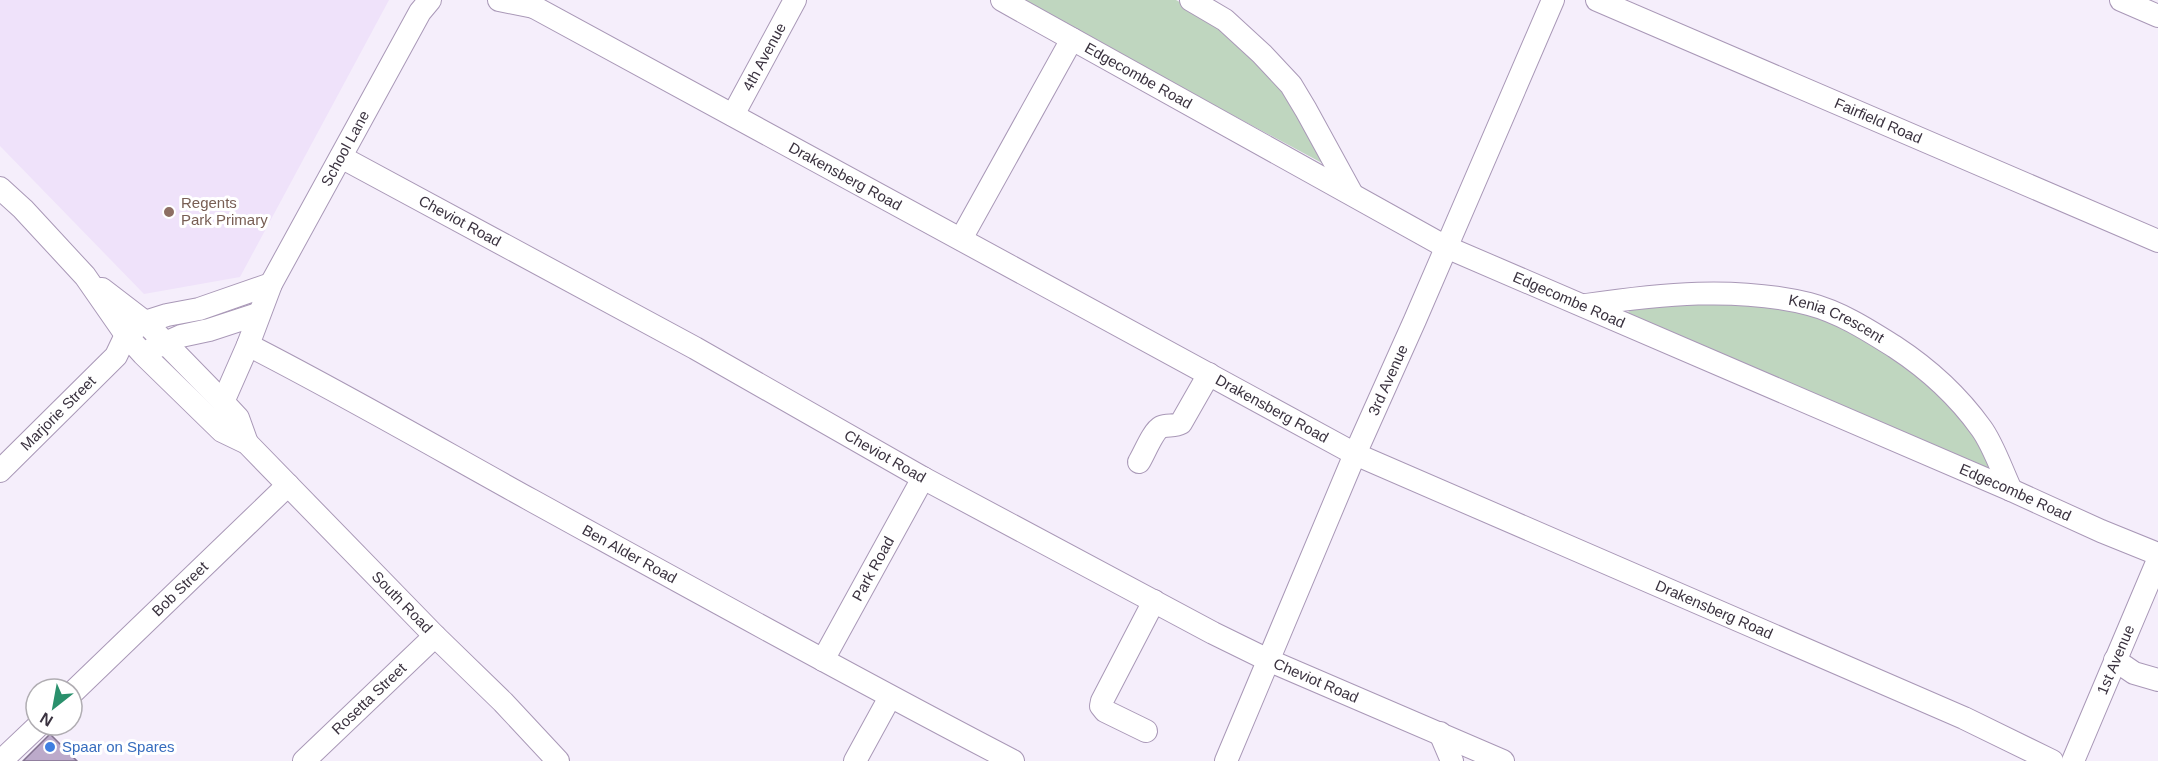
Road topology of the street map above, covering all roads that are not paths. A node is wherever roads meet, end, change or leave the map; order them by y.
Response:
1 (499, 0) edge
2 (795, 0) edge
3 (1002, 0) edge
4 (1191, 0) edge
5 (1553, 0) edge
6 (1597, 0) edge
7 (2121, 0) edge
8 (424, 4) edge
9 (528, 4) edge
10 (2158, 16) edge
11 (1072, 39) junction
12 (733, 114) junction
13 (341, 157) junction
14 (0, 188) edge
15 (1352, 194) junction
16 (961, 239) junction
17 (2158, 241) edge
18 (1446, 247) junction
19 (86, 276) junction
20 (271, 284) junction
21 (1586, 306) junction
22 (258, 315) junction
23 (145, 322) junction
24 (126, 335) junction
25 (164, 342) junction
26 (248, 345) junction
27 (143, 354) junction
28 (116, 356) junction
29 (1209, 374) junction
30 (224, 402) junction
31 (247, 443) junction
32 (1355, 454) junction
33 (1139, 462) dead end
34 (0, 471) edge
35 (923, 478) junction
36 (288, 485) junction
37 (2010, 490) junction
38 (2158, 554) edge
39 (2158, 560) edge
40 (1154, 601) junction
41 (435, 636) junction
42 (823, 660) junction
43 (1268, 660) junction
44 (2115, 660) junction
45 (2158, 680) edge
46 (84, 681) edge
47 (890, 697) junction
48 (1146, 731) dead end
49 (1440, 733) junction
50 (26, 737) edge
51 (1, 761) edge
52 (304, 761) edge
53 (558, 761) edge
54 (855, 761) edge
55 (1013, 761) edge
56 (1226, 761) edge
57 (1452, 761) edge
58 (1503, 761) edge
59 (2052, 761) edge
60 (2073, 761) edge

1 - 9 street
2 - 12 street, 4th Avenue
3 - 11 street, Edgecombe Road
4 - 15 street
5 - 18 street, 3rd Avenue
6 - 17 street, Fairfield Road
7 - 10 street
8 - 13 street, School Lane
9 - 12 street, Drakensberg Road
11 - 15 street, Edgecombe Road
11 - 16 street
12 - 16 street, Drakensberg Road
13 - 20 street, School Lane
13 - 35 street, Cheviot Road
14 - 19 street, South Road
15 - 18 street, Edgecombe Road
16 - 29 street, Drakensberg Road
18 - 21 street, Edgecombe Road
18 - 32 street, 3rd Avenue
19 - 23 street, South Road
19 - 24 street, South Road
20 - 22 street, School Lane
20 - 23 street
21 - 37 street, Edgecombe Road
21 - 37 street, Kenia Crescent
22 - 25 street
22 - 26 street, School Lane
23 - 24 street
23 - 25 street, South Road
24 - 27 street, South Road
24 - 28 street, Marjorie Street
25 - 27 street
25 - 30 street, South Road
26 - 30 street, School Lane
26 - 42 street, Ben Alder Road
27 - 28 street
27 - 31 street, South Road
28 - 34 street, Marjorie Street
29 - 32 street, Drakensberg Road
29 - 33 street
30 - 31 street, South Road
31 - 36 street, South Road
32 - 43 street, 3rd Avenue
32 - 59 street, Drakensberg Road
35 - 40 street, Cheviot Road
35 - 42 street, Park Road
36 - 41 street, South Road
36 - 46 street, Bob Street
37 - 38 street, Edgecombe Road
39 - 44 street, 1st Avenue
40 - 43 street, Cheviot Road
40 - 48 street
41 - 52 street, Rosetta Street
41 - 53 street, South Road
42 - 47 street, Ben Alder Road
43 - 49 street, Cheviot Road
43 - 56 street, 3rd Avenue
44 - 45 street
44 - 60 street, 1st Avenue
47 - 54 street
47 - 55 street, Ben Alder Road
49 - 57 street
49 - 58 street, Cheviot Road
50 - 51 street

